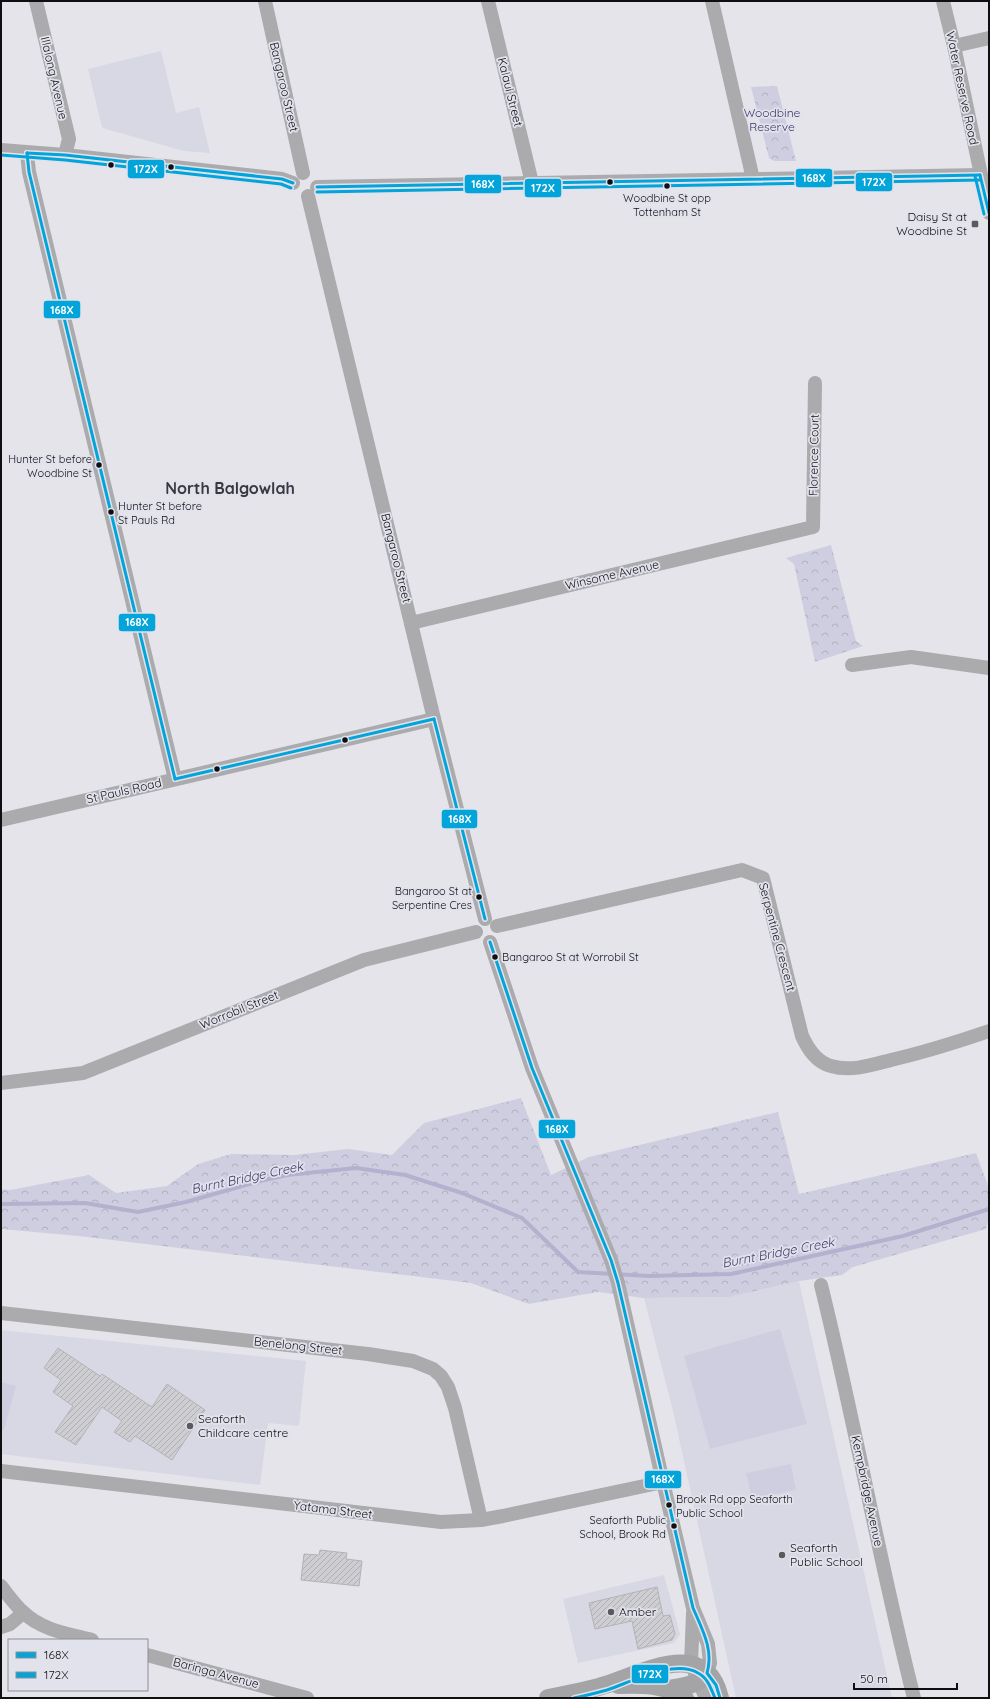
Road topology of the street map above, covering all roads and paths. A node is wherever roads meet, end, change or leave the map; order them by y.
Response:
1 (36, 1) edge
2 (265, 1) edge
3 (488, 1) edge
4 (712, 1) edge
5 (943, 1) edge
6 (989, 38) edge
7 (954, 46) junction
8 (1, 150) edge
9 (27, 153) junction
10 (65, 155) junction
11 (980, 175) junction
12 (298, 178) junction
13 (753, 179) junction
14 (532, 183) junction
15 (312, 191) junction
16 (989, 213) edge
17 (815, 383) dead end
18 (813, 527) joint
19 (411, 623) junction
20 (852, 665) dead end
21 (989, 668) edge
22 (434, 719) junction
23 (175, 780) junction
24 (1, 820) edge
25 (485, 920) junction
26 (498, 926) junction
27 (476, 932) junction
28 (490, 942) junction
29 (989, 1031) edge
30 (1, 1083) edge
31 (820, 1285) dead end
32 (1, 1313) edge
33 (1, 1471) edge
34 (662, 1482) junction
35 (481, 1520) junction
36 (1, 1586) edge
37 (693, 1608) junction
38 (24, 1613) junction
39 (1, 1627) edge
40 (88, 1639) edge
41 (148, 1655) edge
42 (690, 1664) junction
43 (703, 1677) junction
44 (604, 1686) junction
45 (669, 1689) junction
46 (307, 1698) edge
47 (548, 1698) edge
48 (685, 1698) edge
49 (706, 1698) edge
50 (720, 1698) edge
51 (914, 1698) edge

1 - 10 street, Illalong Avenue
2 - 12 street, Bangaroo Street
3 - 14 street, Kalaui Street
4 - 13 street
5 - 7 street, Water Reserve Road
6 - 7 street
7 - 11 street, Water Reserve Road
8 - 9 street
9 - 10 street
9 - 23 street
10 - 12 street
11 - 13 street
11 - 16 street, Water Reserve Road
12 - 15 street
12 - 15 street
13 - 14 street
14 - 15 street
15 - 19 street, Bangaroo Street
17 - 18 street, Florence Court
18 - 19 street, Winsome Avenue
19 - 22 street, Bangaroo Street
20 - 21 street
22 - 23 street, St Pauls Road
22 - 25 street, Bangaroo Street
23 - 24 street, St Pauls Road
25 - 26 street
25 - 27 street
26 - 28 street
26 - 29 street, Serpentine Crescent
27 - 28 street
27 - 30 street, Worrobil Street
28 - 34 street
31 - 51 street, Kempbridge Avenue
32 - 35 street, Benelong Street
33 - 35 street, Yatama Street
34 - 35 street, Yatama Street
34 - 37 street
36 - 38 street
37 - 42 street
37 - 43 street
38 - 39 street
38 - 40 street
41 - 46 street, Baringa Avenue
42 - 43 main road
42 - 44 main road
43 - 45 main road
43 - 49 street
43 - 50 main road
44 - 45 main road
44 - 47 main road
45 - 48 main road

